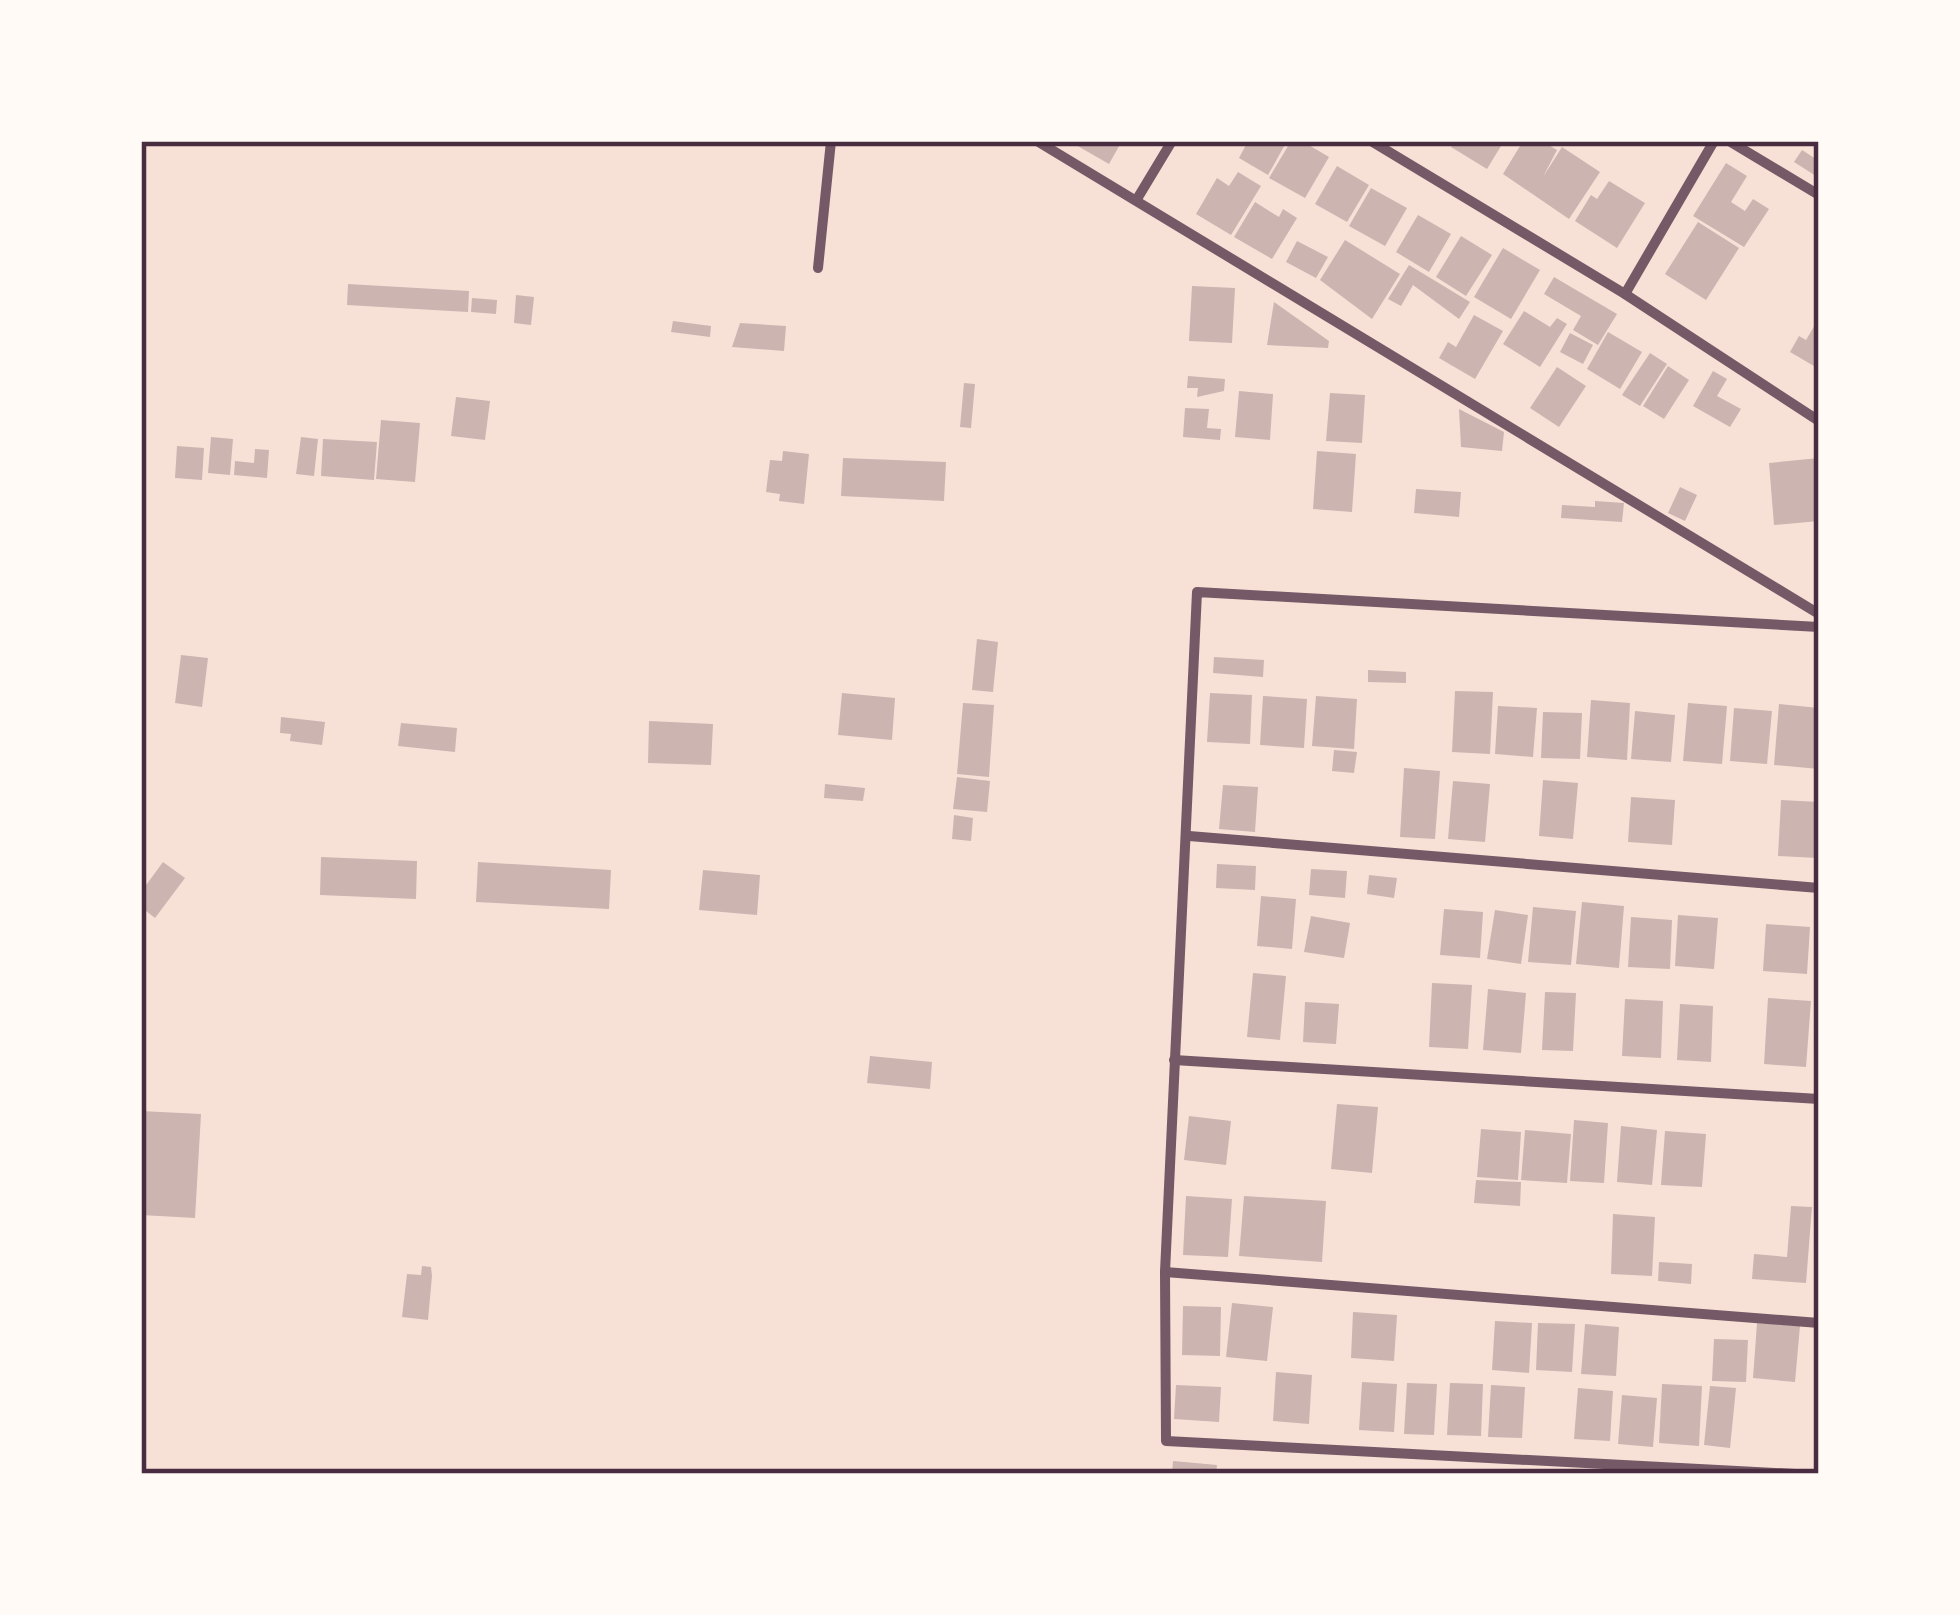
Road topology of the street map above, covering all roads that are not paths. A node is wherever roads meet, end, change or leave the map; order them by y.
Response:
1 (832, 141) edge
2 (1036, 141) edge
3 (1172, 141) edge
4 (1371, 141) edge
5 (1714, 141) edge
6 (1730, 141) edge
7 (1819, 194) edge
8 (1137, 199) junction
9 (818, 268) dead end
10 (1625, 294) junction
11 (1819, 422) edge
12 (1819, 614) edge
13 (1819, 627) edge
14 (1189, 836) junction
15 (1819, 888) edge
16 (1174, 1060) junction
17 (1819, 1099) edge
18 (1165, 1272) junction
19 (1819, 1323) edge
20 (1795, 1474) edge

1 - 9 street
2 - 8 street
3 - 8 street
4 - 10 street
5 - 10 street
6 - 7 street
8 - 12 street
10 - 11 street
13 - 14 street
14 - 15 street
14 - 16 street
16 - 17 street
16 - 18 street
18 - 19 street
18 - 20 street

